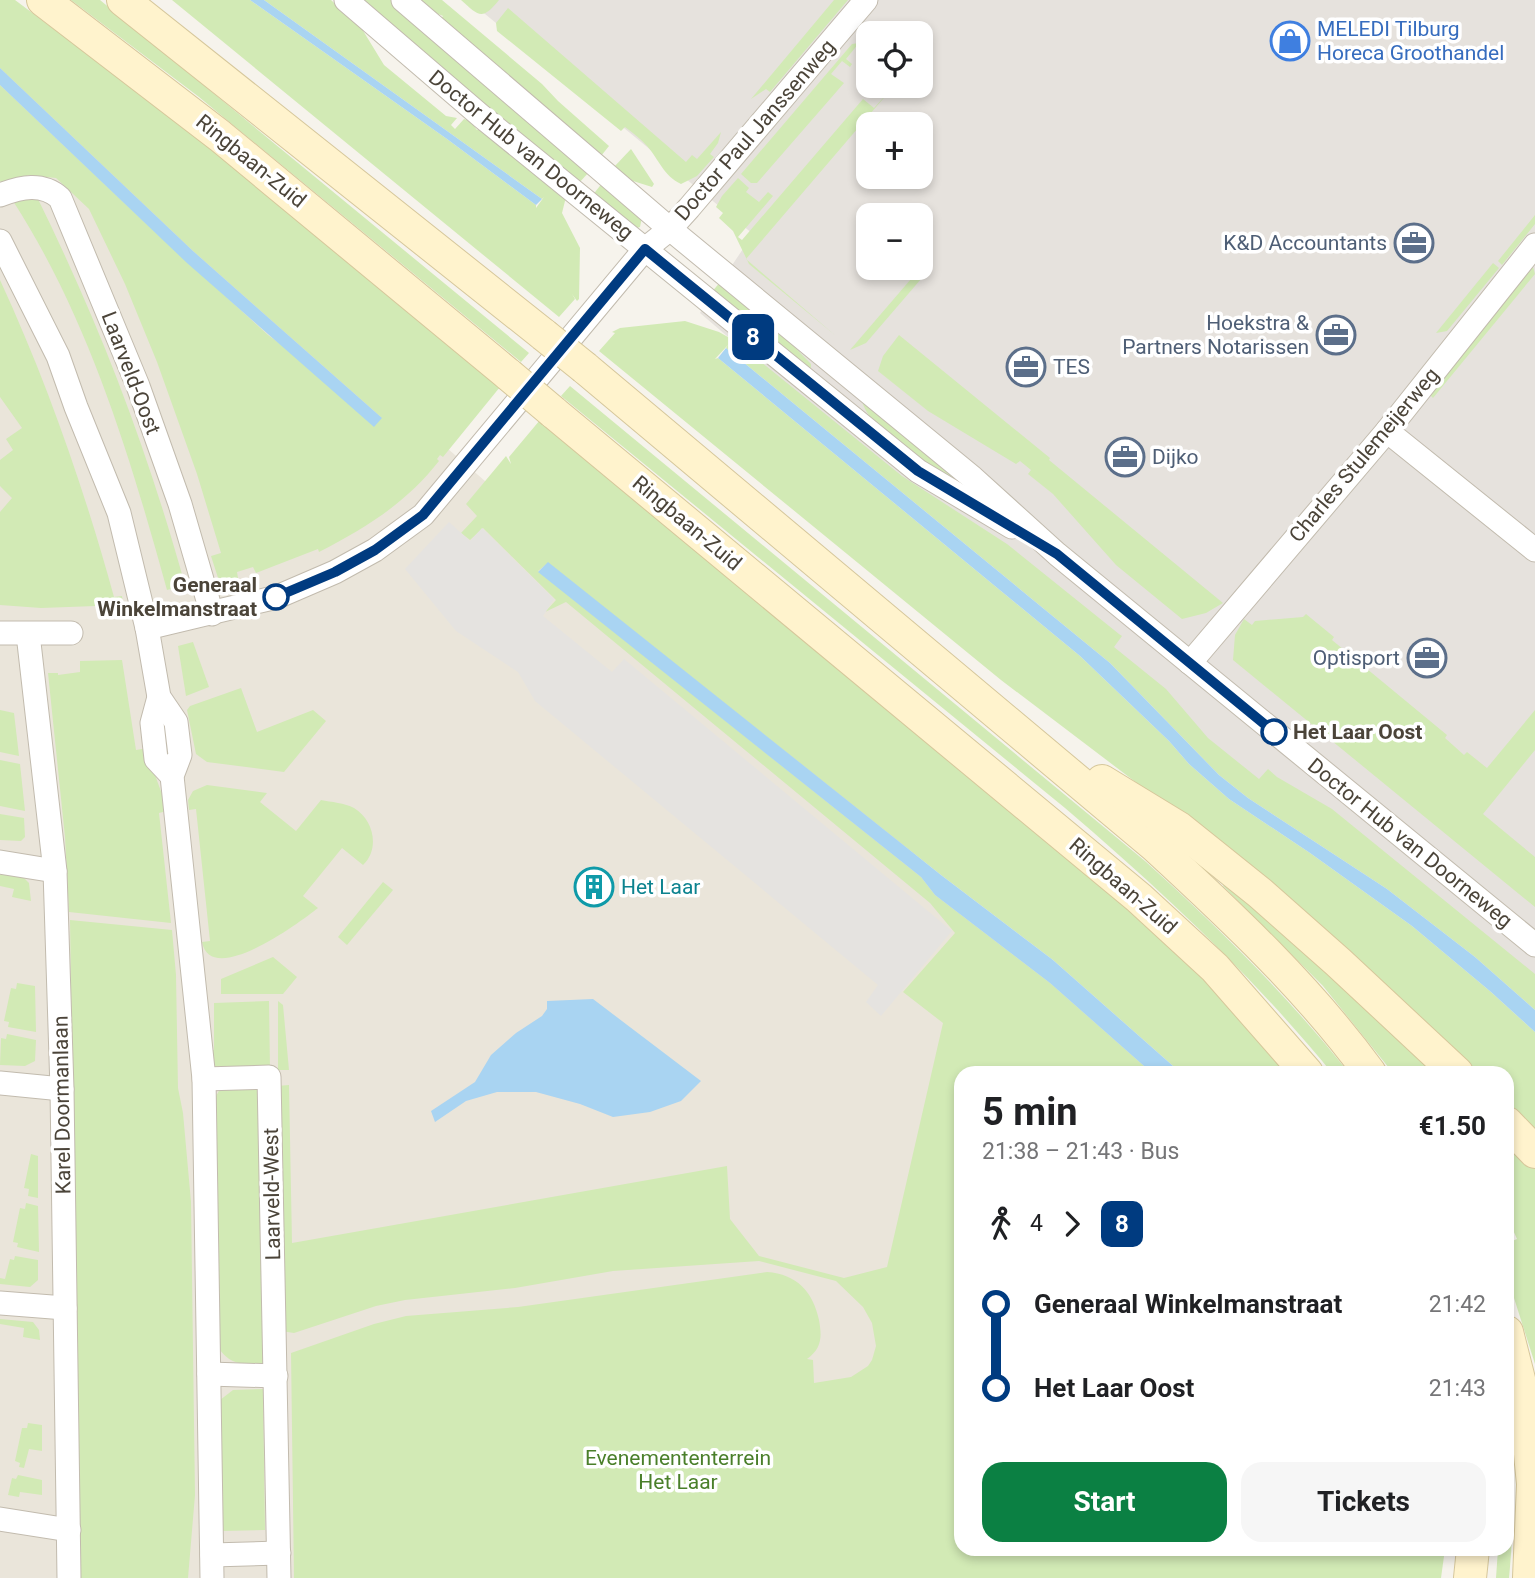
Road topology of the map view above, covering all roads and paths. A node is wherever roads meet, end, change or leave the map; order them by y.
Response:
1 (43, 0) edge
2 (123, 0) edge
3 (346, 0) edge
4 (403, 0) edge
5 (866, 0) edge
6 (0, 195) edge
7 (670, 229) junction
8 (0, 241) edge
9 (1535, 245) edge
10 (645, 249) junction
11 (1387, 431) junction
12 (1535, 550) edge
13 (1057, 554) junction
14 (212, 614) junction
15 (147, 628) junction
16 (0, 633) edge
17 (71, 633) dead end
18 (29, 635) junction
19 (1190, 663) junction
20 (1008, 723) junction
21 (0, 862) edge
22 (55, 872) junction
23 (1535, 945) edge
24 (1301, 1066) edge
25 (1364, 1066) edge
26 (1450, 1066) edge
27 (204, 1079) junction
28 (0, 1083) edge
29 (62, 1089) junction
30 (1514, 1130) edge
31 (1535, 1152) edge
32 (0, 1303) edge
33 (65, 1307) junction
34 (1514, 1360) edge
35 (209, 1374) junction
36 (276, 1376) junction
37 (0, 1519) edge
38 (69, 1530) junction
39 (279, 1553) junction
40 (212, 1555) junction
41 (69, 1578) edge
42 (212, 1578) edge
43 (279, 1578) edge
44 (1529, 1578) edge

1 - 24 main road, Ringbaan-Zuid, bridge
2 - 20 main road, bridge
3 - 10 street, Doctor Hub van Doorneweg
4 - 7 street, Doctor Hub van Doorneweg
5 - 7 street, Doctor Paul Janssenweg
6 - 14 street, Laarveld-Oost
7 - 10 street
7 - 13 street, Doctor Hub van Doorneweg
8 - 15 street
9 - 11 street, Charles Stulemeijerweg
10 - 13 street, Doctor Hub van Doorneweg
10 - 14 street
11 - 12 street
11 - 19 street, Charles Stulemeijerweg
13 - 19 street, Doctor Hub van Doorneweg
14 - 15 street
15 - 27 street
16 - 18 street
17 - 18 street
18 - 22 street, Karel Doormanlaan
19 - 23 street, Doctor Hub van Doorneweg
20 - 25 main road
20 - 26 main road
21 - 22 street
22 - 29 street, Karel Doormanlaan
27 - 35 street
27 - 36 street, Laarveld-West
28 - 29 street
29 - 33 street, Karel Doormanlaan
30 - 31 main road
32 - 33 street
33 - 38 street, Karel Doormanlaan
34 - 44 main road
35 - 36 street
35 - 40 street
36 - 39 street, Laarveld-West
37 - 38 street
38 - 41 street, Karel Doormanlaan
39 - 40 street
39 - 43 street, Laarveld-West
40 - 42 street

